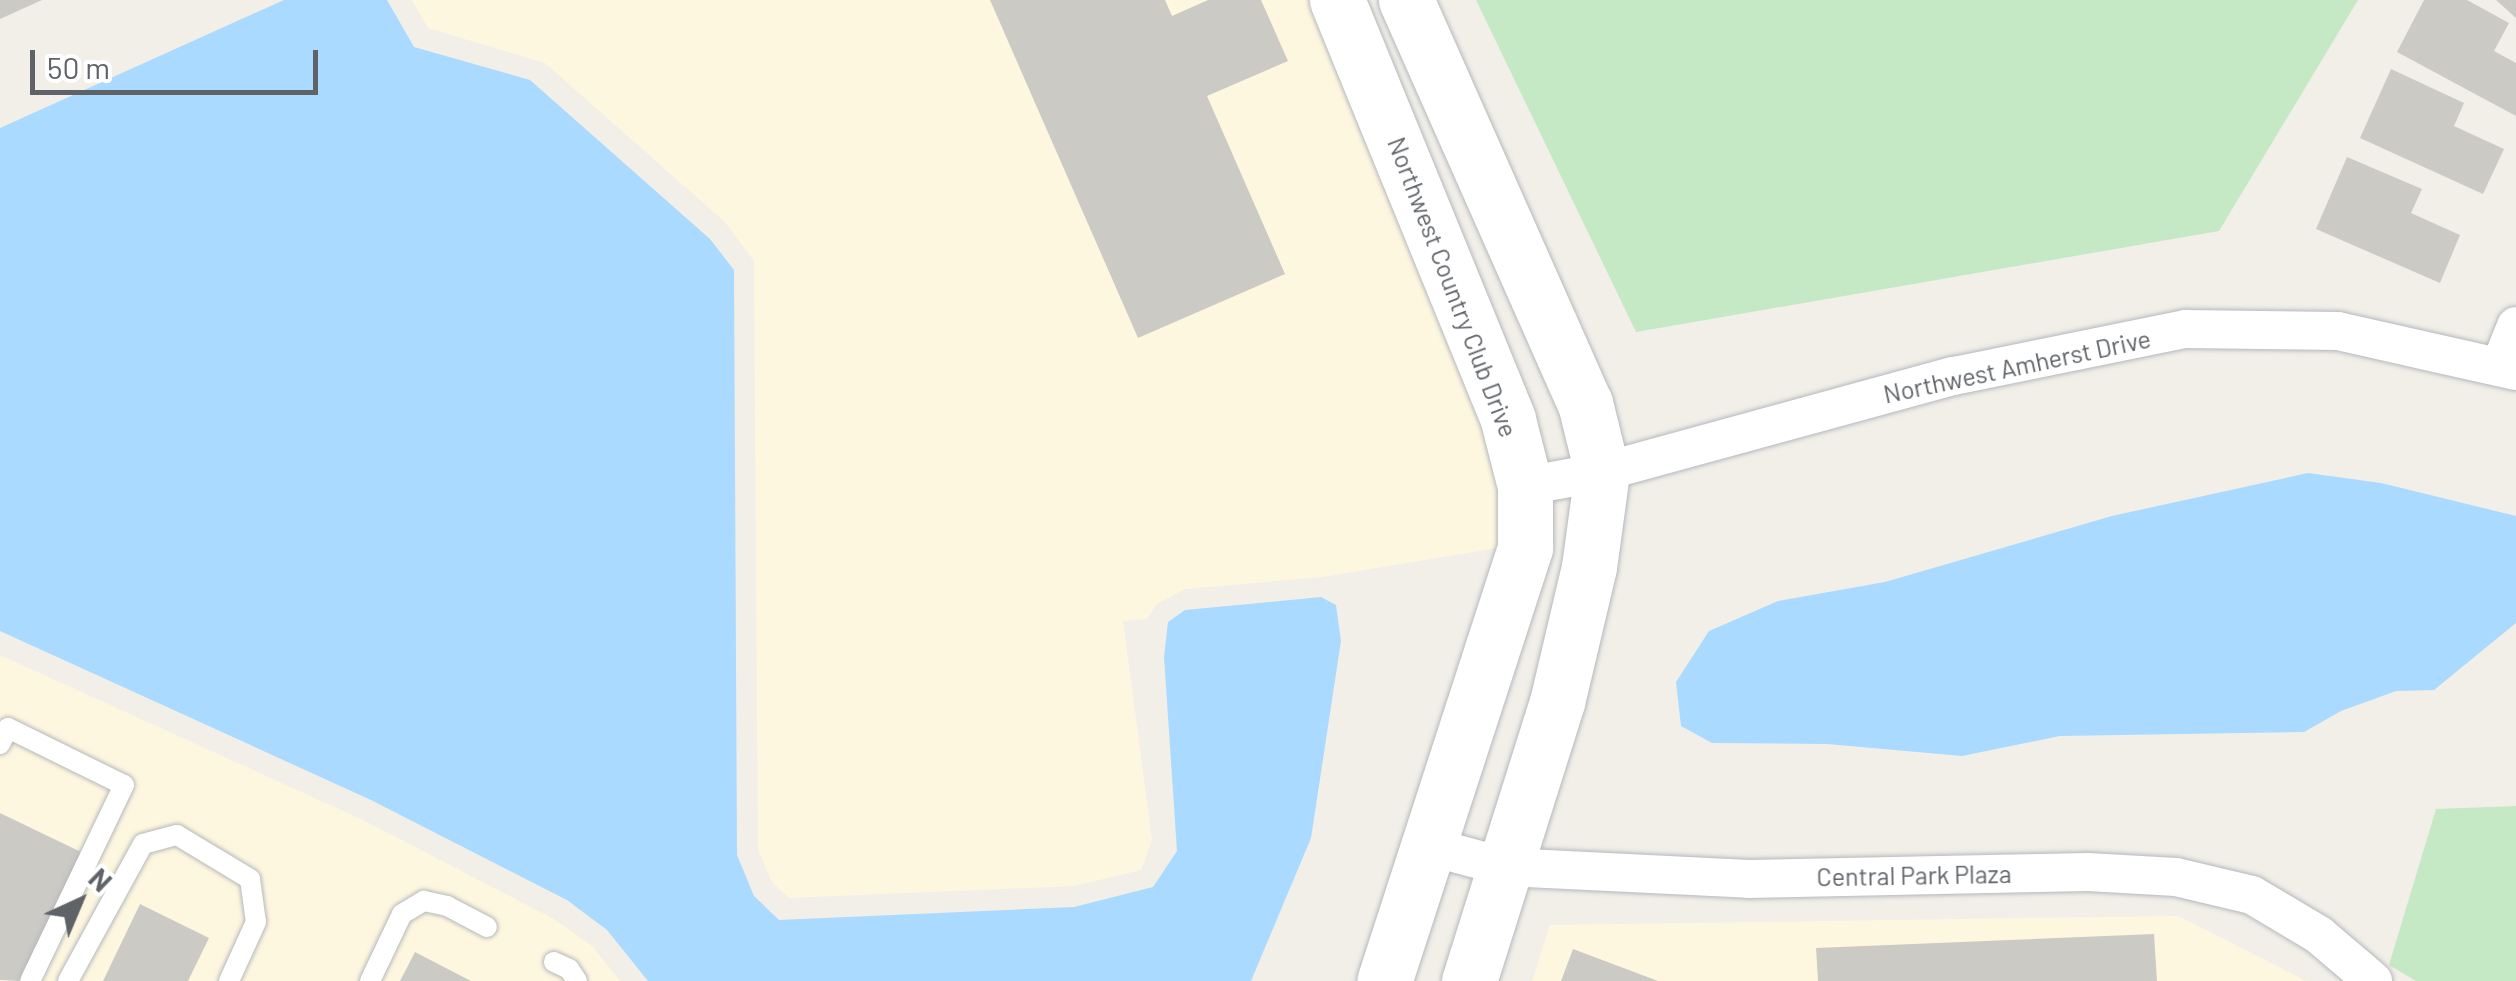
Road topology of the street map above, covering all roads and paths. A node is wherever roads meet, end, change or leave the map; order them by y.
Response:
1 (1337, 0) edge
2 (1406, 0) edge
3 (2516, 326) edge
4 (2508, 368) edge
5 (1602, 472) junction
6 (1525, 486) junction
7 (0, 744) edge
8 (1428, 846) junction
9 (1506, 866) junction
10 (487, 927) dead end
11 (554, 962) dead end
12 (30, 981) edge
13 (68, 981) edge
14 (229, 981) edge
15 (370, 981) edge
16 (577, 981) edge
17 (1384, 981) edge
18 (1469, 981) edge
19 (2373, 981) edge

1 - 6 street, Northwest Country Club Drive
2 - 5 street
3 - 4 street
4 - 5 street, Northwest Amherst Drive
5 - 6 street, Northwest Amherst Drive
5 - 9 street
6 - 8 street, Northwest Country Club Drive
7 - 12 lane
8 - 9 street, Central Park Plaza
8 - 17 street, Northwest Country Club Drive
9 - 18 street
9 - 19 street, Central Park Plaza
10 - 15 lane
11 - 16 lane
13 - 14 lane

